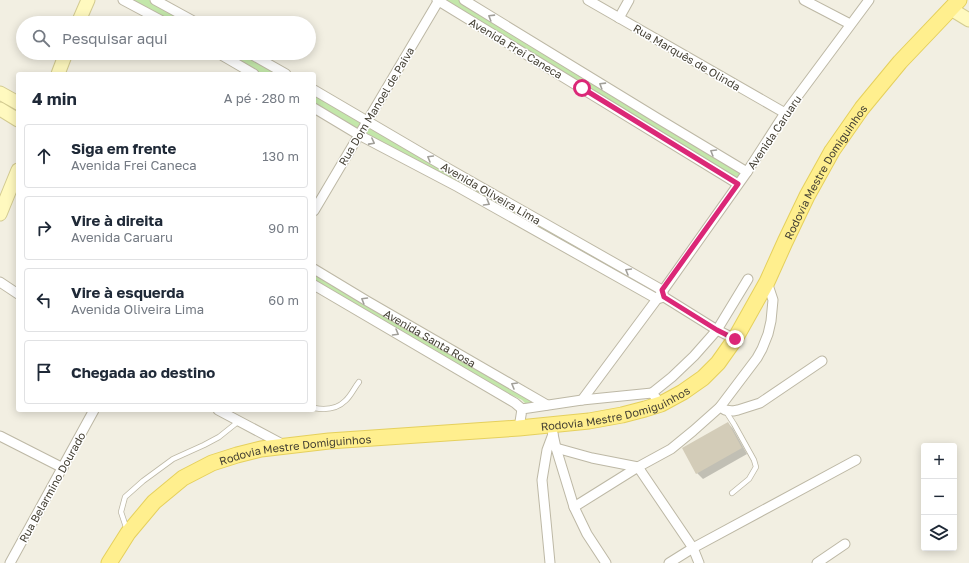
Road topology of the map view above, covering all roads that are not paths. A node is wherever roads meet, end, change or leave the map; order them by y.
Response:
1 (88, 0) edge
2 (123, 0) edge
3 (155, 0) edge
4 (438, 0) edge
5 (464, 0) edge
6 (588, 0) edge
7 (629, 0) edge
8 (804, 0) edge
9 (869, 0) edge
10 (958, 3) edge
11 (81, 16) edge
12 (153, 16) edge
13 (184, 16) edge
14 (619, 18) junction
15 (969, 20) edge
16 (850, 24) junction
17 (63, 60) edge
18 (230, 60) edge
19 (261, 60) edge
20 (59, 72) edge
21 (251, 72) edge
22 (282, 72) edge
23 (316, 91) edge
24 (0, 93) edge
25 (16, 102) edge
26 (0, 109) edge
27 (316, 109) edge
28 (785, 113) junction
29 (656, 118) junction
30 (16, 119) edge
31 (367, 121) junction
32 (649, 130) junction
33 (359, 135) junction
34 (747, 172) junction
35 (16, 175) edge
36 (738, 184) junction
37 (316, 208) edge
38 (0, 214) edge
39 (579, 243) junction
40 (573, 252) junction
41 (316, 270) edge
42 (748, 279) dead end
43 (0, 282) edge
44 (767, 282) junction
45 (316, 286) edge
46 (16, 293) edge
47 (661, 295) junction
48 (717, 330) junction
49 (735, 339) junction
50 (822, 361) dead end
51 (358, 382) dead end
52 (657, 398) junction
53 (582, 400) junction
54 (547, 405) junction
55 (316, 408) edge
56 (522, 408) junction
57 (722, 408) junction
58 (93, 412) edge
59 (222, 412) edge
60 (239, 421) junction
61 (519, 428) junction
62 (552, 430) junction
63 (0, 436) edge
64 (287, 446) junction
65 (556, 448) junction
66 (856, 460) dead end
67 (638, 467) junction
68 (62, 468) junction
69 (732, 493) dead end
70 (574, 507) junction
71 (128, 533) junction
72 (845, 544) dead end
73 (693, 548) junction
74 (10, 563) edge
75 (109, 563) edge
76 (550, 563) edge
77 (606, 563) edge
78 (669, 563) edge
79 (700, 563) edge
80 (817, 563) edge

1 - 11 main road
2 - 12 street
3 - 13 street
4 - 31 street, Rua Dom Manoel de Paiva
4 - 32 street, Avenida Frei Caneca
29 -> 5 street, Avenida Frei Caneca
6 - 14 street, Rua Marquês de Olinda
7 - 14 street
8 - 16 street
9 - 16 street, Avenida Caruaru
10 - 15 main road
10 - 44 main road, Rodovia Mestre Domiguinhos
14 - 28 street, Rua Marquês de Olinda
16 - 28 street, Avenida Caruaru
17 - 20 main road
18 - 21 street
19 - 22 street
23 - 31 street, Avenida Oliveira Lima
24 - 25 main road
26 - 30 main road
27 - 33 street, Avenida Oliveira Lima
28 - 34 street, Avenida Caruaru
29 - 32 street
34 -> 29 street, Avenida Frei Caneca
31 - 33 street, Rua Dom Manoel de Paiva
39 -> 31 street, Avenida Oliveira Lima
32 - 36 street, Avenida Frei Caneca
33 - 37 street, Rua Dom Manoel de Paiva
33 -> 40 street, Avenida Oliveira Lima
34 - 36 street, Avenida Caruaru
35 - 38 main road
36 - 47 street, Avenida Caruaru
39 - 40 street
47 -> 39 street, Avenida Oliveira Lima
40 - 47 street, Avenida Oliveira Lima
54 -> 41 street, Avenida Santa Rosa
42 - 48 street
43 - 46 street
44 - 49 main road, Rodovia Mestre Domiguinhos
44 - 57 street
45 -> 56 street, Avenida Santa Rosa
47 - 48 street, Avenida Oliveira Lima
47 - 53 street, Avenida Caruaru
48 - 49 street, Avenida Oliveira Lima
48 - 52 street
49 - 52 main road, Rodovia Mestre Domiguinhos
50 - 57 street
51 - 55 lane
52 - 53 street
52 - 62 main road, Rodovia Mestre Domiguinhos
53 - 54 street
54 - 56 street
56 - 61 street
57 - 67 street
57 - 69 lane
58 - 68 street, Rua Belarmino Dourado
59 - 60 street
60 - 64 street
60 - 71 lane
61 - 62 main road, Rodovia Mestre Domiguinhos
61 - 64 main road, Rodovia Mestre Domiguinhos
62 - 65 street
62 - 76 street
63 - 68 street
64 - 71 main road, Rodovia Mestre Domiguinhos
65 - 67 street
65 - 70 street
66 - 73 street
67 - 70 street
67 - 73 street
68 - 74 street, Rua Belarmino Dourado
70 - 77 street
71 - 75 main road, Rodovia Mestre Domiguinhos
72 - 80 street
73 - 78 street
73 - 79 street

